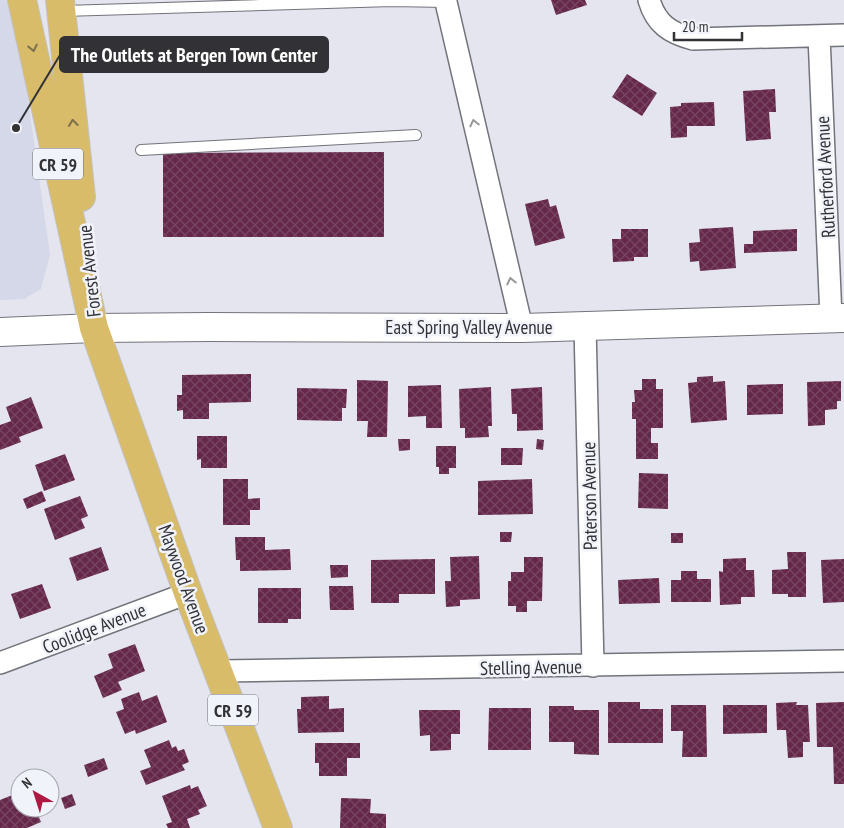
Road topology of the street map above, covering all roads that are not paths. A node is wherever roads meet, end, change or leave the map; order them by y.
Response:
1 (22, 0) edge
2 (649, 0) edge
3 (446, 2) joint
4 (61, 6) edge
5 (844, 35) edge
6 (819, 36) junction
7 (416, 135) dead end
8 (141, 150) dead end
9 (838, 318) edge
10 (585, 326) junction
11 (94, 328) junction
12 (522, 328) junction
13 (0, 332) edge
14 (188, 593) junction
15 (844, 661) edge
16 (0, 664) edge
17 (593, 666) junction
18 (218, 671) junction
19 (278, 828) edge

1 -> 11 main road, Forest Avenue / CR 59
2 - 6 street
3 - 4 lane
12 -> 3 street
11 -> 4 main road, Forest Avenue / CR 59
5 - 6 street
6 - 9 street, Rutherford Avenue
7 - 8 lane
9 - 10 street, East Spring Valley Avenue
10 - 12 street, East Spring Valley Avenue
10 - 17 street, Paterson Avenue
11 - 12 street, East Spring Valley Avenue
11 - 13 street, East Spring Valley Avenue
11 - 14 main road, Maywood Avenue / CR 59
14 - 16 street, Coolidge Avenue
14 - 18 main road, Maywood Avenue / CR 59
15 - 17 street, Stelling Avenue
17 - 18 street, Stelling Avenue
18 - 19 main road, Maywood Avenue / CR 59

